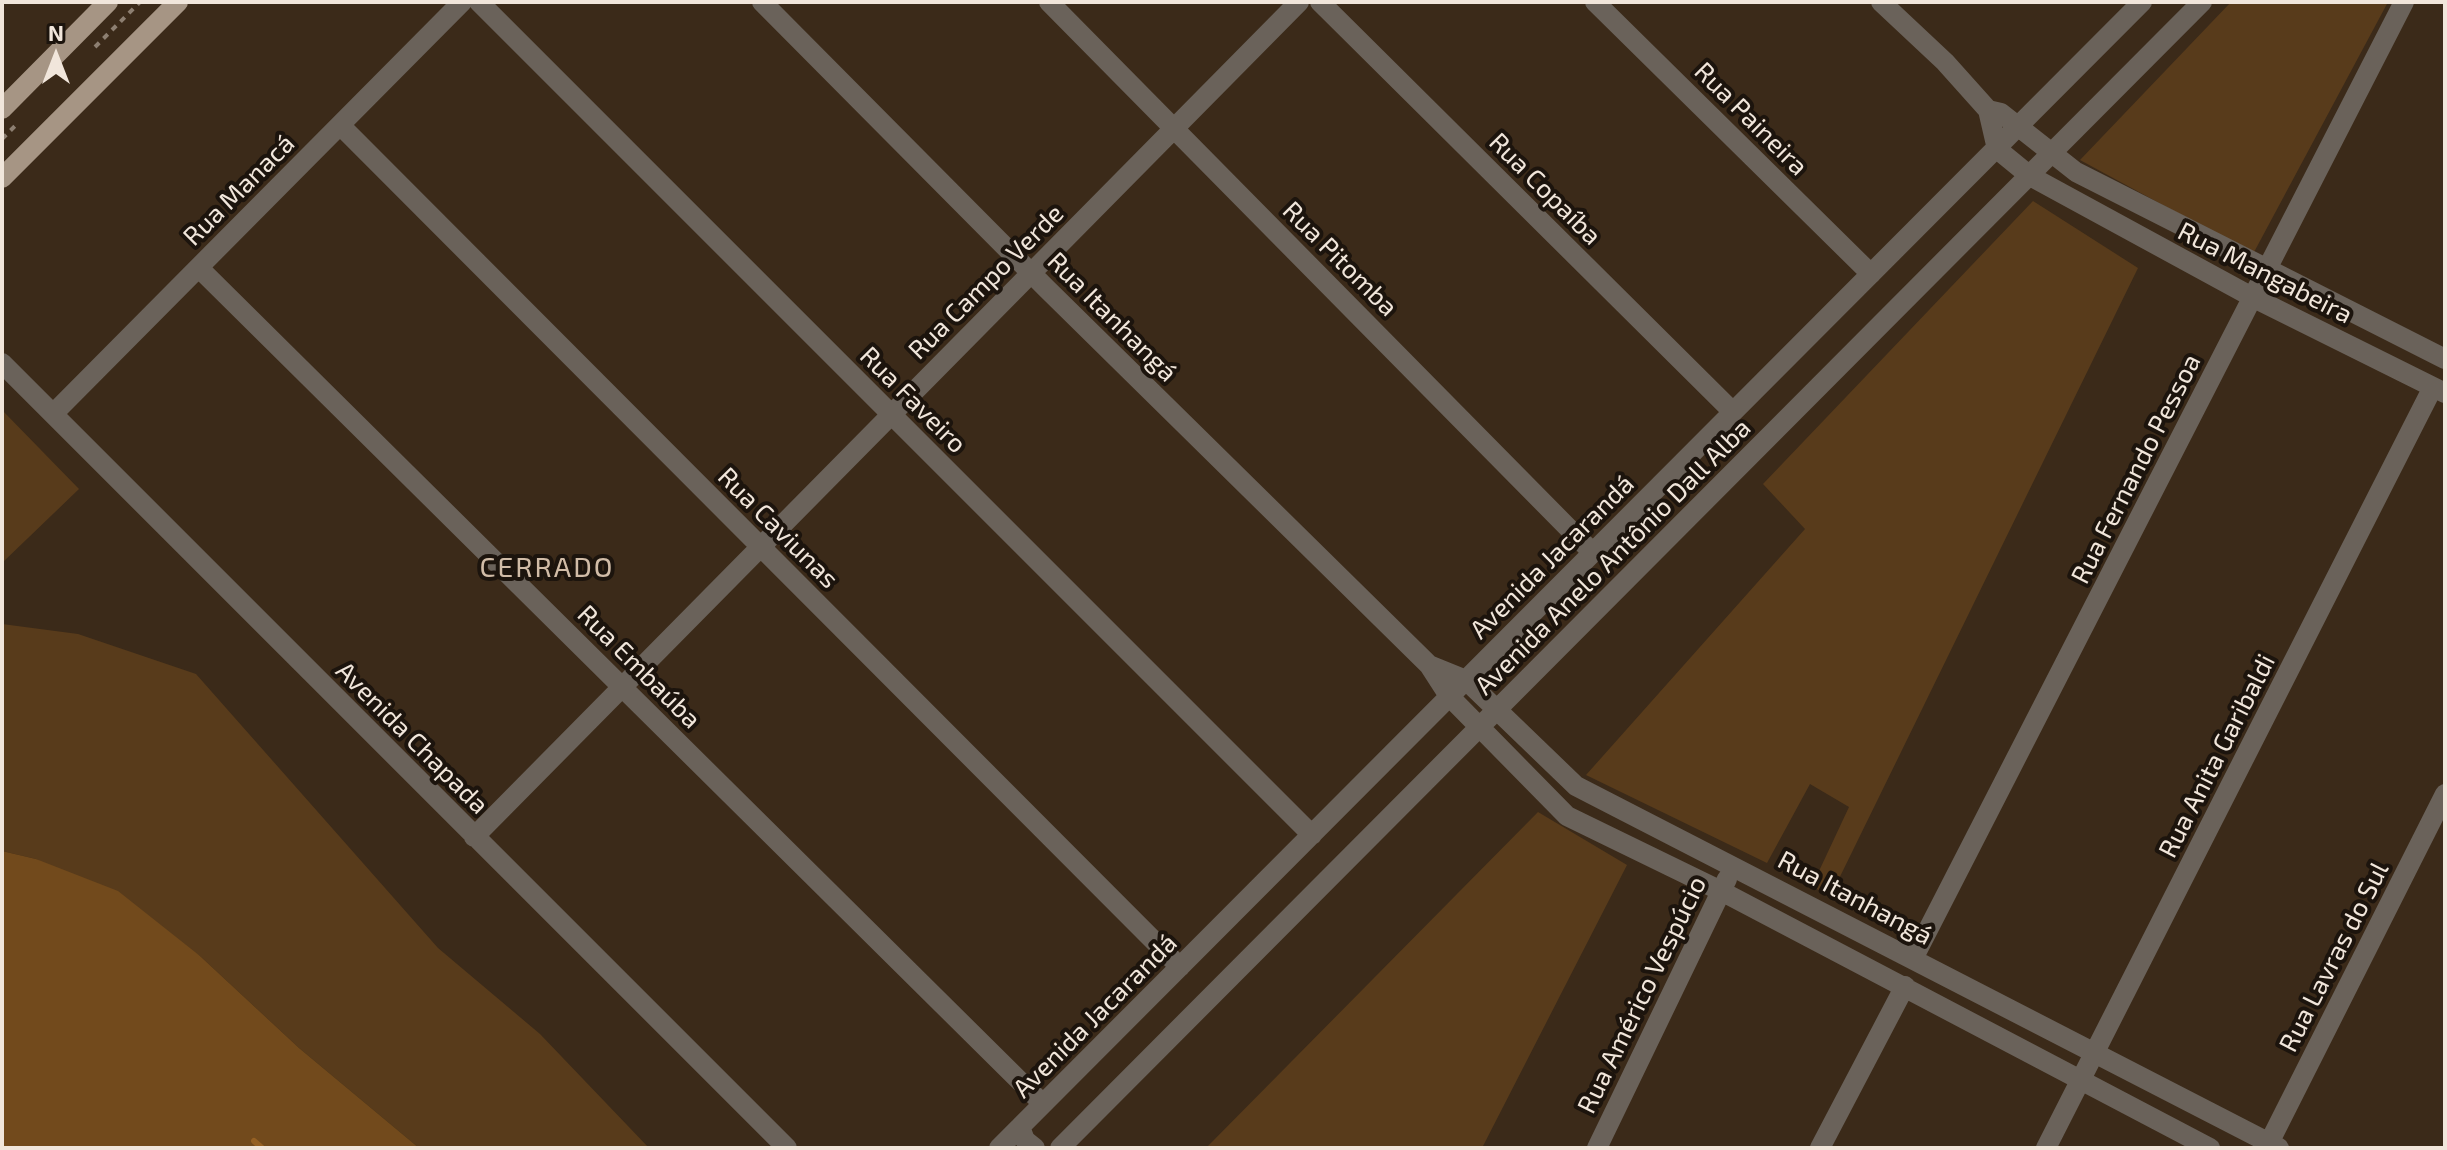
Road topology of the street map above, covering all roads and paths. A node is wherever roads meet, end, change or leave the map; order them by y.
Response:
1 (108, 2) edge
2 (178, 2) edge
3 (462, 2) edge
4 (479, 2) edge
5 (762, 2) edge
6 (1049, 2) edge
7 (1299, 2) edge
8 (1320, 2) edge
9 (1595, 2) edge
10 (1881, 2) edge
11 (2142, 2) edge
12 (2404, 2) edge
13 (2193, 5) edge
14 (5, 101) edge
15 (1988, 110) junction
16 (340, 125) junction
17 (1174, 128) junction
18 (2018, 129) junction
19 (1997, 149) junction
20 (2051, 155) junction
21 (2030, 176) junction
22 (2, 178) edge
23 (199, 268) junction
24 (2268, 269) junction
25 (1031, 273) junction
26 (1871, 274) junction
27 (2254, 298) junction
28 (2445, 359) edge
29 (2, 363) edge
30 (2439, 390) edge
31 (1733, 412) junction
32 (53, 414) junction
33 (891, 414) junction
34 (760, 547) junction
35 (1593, 553) junction
36 (1429, 665) junction
37 (1466, 680) junction
38 (622, 687) junction
39 (1449, 696) junction
40 (1497, 711) junction
41 (1480, 728) junction
42 (2445, 794) edge
43 (1312, 835) junction
44 (474, 837) junction
45 (1734, 864) junction
46 (1721, 891) junction
47 (1913, 959) junction
48 (1180, 967) junction
49 (1905, 986) junction
50 (2096, 1051) junction
51 (2082, 1078) junction
52 (1043, 1104) junction
53 (1020, 1127) junction
54 (2274, 1146) edge
55 (787, 1148) edge
56 (999, 1148) edge
57 (1035, 1148) edge
58 (1060, 1148) edge
59 (1597, 1148) edge
60 (1820, 1148) edge
61 (2046, 1148) edge
62 (2210, 1148) edge

1 - 14 main road
2 - 22 main road
3 - 16 street, Rua Manacá
4 - 33 street, Rua Faveiro
5 - 25 street, Rua Itanhangá
6 - 17 street, Rua Pitomba
7 - 17 street, Rua Campo Verde
8 - 31 street, Rua Copaíba
9 - 26 street, Rua Paineira
10 - 15 street
11 - 18 street, Avenida Jacarandá
12 - 24 street, Rua Fernando Pessoa
13 - 20 street, Avenida Anelo Antônio Dall Alba
15 - 18 street, Rua Mangabeira
15 - 19 street
16 - 23 street, Rua Manacá
16 - 34 street, Rua Caviunas
17 - 25 street, Rua Campo Verde
17 - 35 street, Rua Pitomba
18 - 19 street, Avenida Jacarandá
18 - 20 street, Rua Mangabeira
19 - 21 street, Rua Mangabeira
19 - 26 street, Avenida Jacarandá
20 - 21 street, Avenida Anelo Antônio Dall Alba
20 - 24 street, Rua Mangabeira
21 - 27 street, Rua Mangabeira
21 - 40 street, Avenida Anelo Antônio Dall Alba
23 - 32 street, Rua Manacá
23 - 38 street, Rua Embaúba
24 - 27 street, Rua Fernando Pessoa
24 - 28 street, Rua Mangabeira
25 - 33 street, Rua Campo Verde
25 - 36 street, Rua Itanhangá
26 - 31 street, Avenida Jacarandá
27 - 30 street, Rua Mangabeira
27 - 47 street, Rua Fernando Pessoa
29 - 32 street, Avenida Chapada
30 - 50 street, Rua Anita Garibaldi
31 - 35 street, Avenida Jacarandá
32 - 44 street, Avenida Chapada
33 - 34 street, Rua Campo Verde
33 - 43 street, Rua Faveiro
34 - 38 street, Rua Campo Verde
34 - 48 street, Rua Caviunas
35 - 37 street, Avenida Jacarandá
36 - 37 street, Rua Itanhangá
36 - 39 street, Rua Itanhangá
37 - 39 street, Avenida Jacarandá
37 - 40 street, Rua Itanhangá
38 - 44 street, Rua Campo Verde
38 - 52 street, Rua Embaúba
39 - 41 street, Rua Itanhangá
39 - 43 street, Avenida Jacarandá
40 - 41 street, Avenida Anelo Antônio Dall Alba
40 - 45 street, Rua Itanhangá
41 - 46 street, Rua Itanhangá
41 - 58 street, Avenida Anelo Antônio Dall Alba
42 - 54 street, Rua Lavras do Sul
43 - 48 street, Avenida Jacarandá
44 - 55 street, Avenida Chapada
45 - 46 street, Rua Américo Vespúcio
45 - 47 street, Rua Itanhangá
46 - 49 street, Rua Itanhangá
46 - 59 street, Rua Américo Vespúcio
47 - 50 street, Rua Itanhangá
48 - 52 street, Avenida Jacarandá
49 - 51 street, Rua Itanhangá
49 - 60 street
50 - 51 street, Rua Anita Garibaldi
50 - 54 street, Rua Itanhangá
51 - 61 street, Rua Anita Garibaldi
51 - 62 street, Rua Itanhangá
52 - 53 street, Avenida Jacarandá
53 - 56 street, Avenida Jacarandá
53 - 57 street

